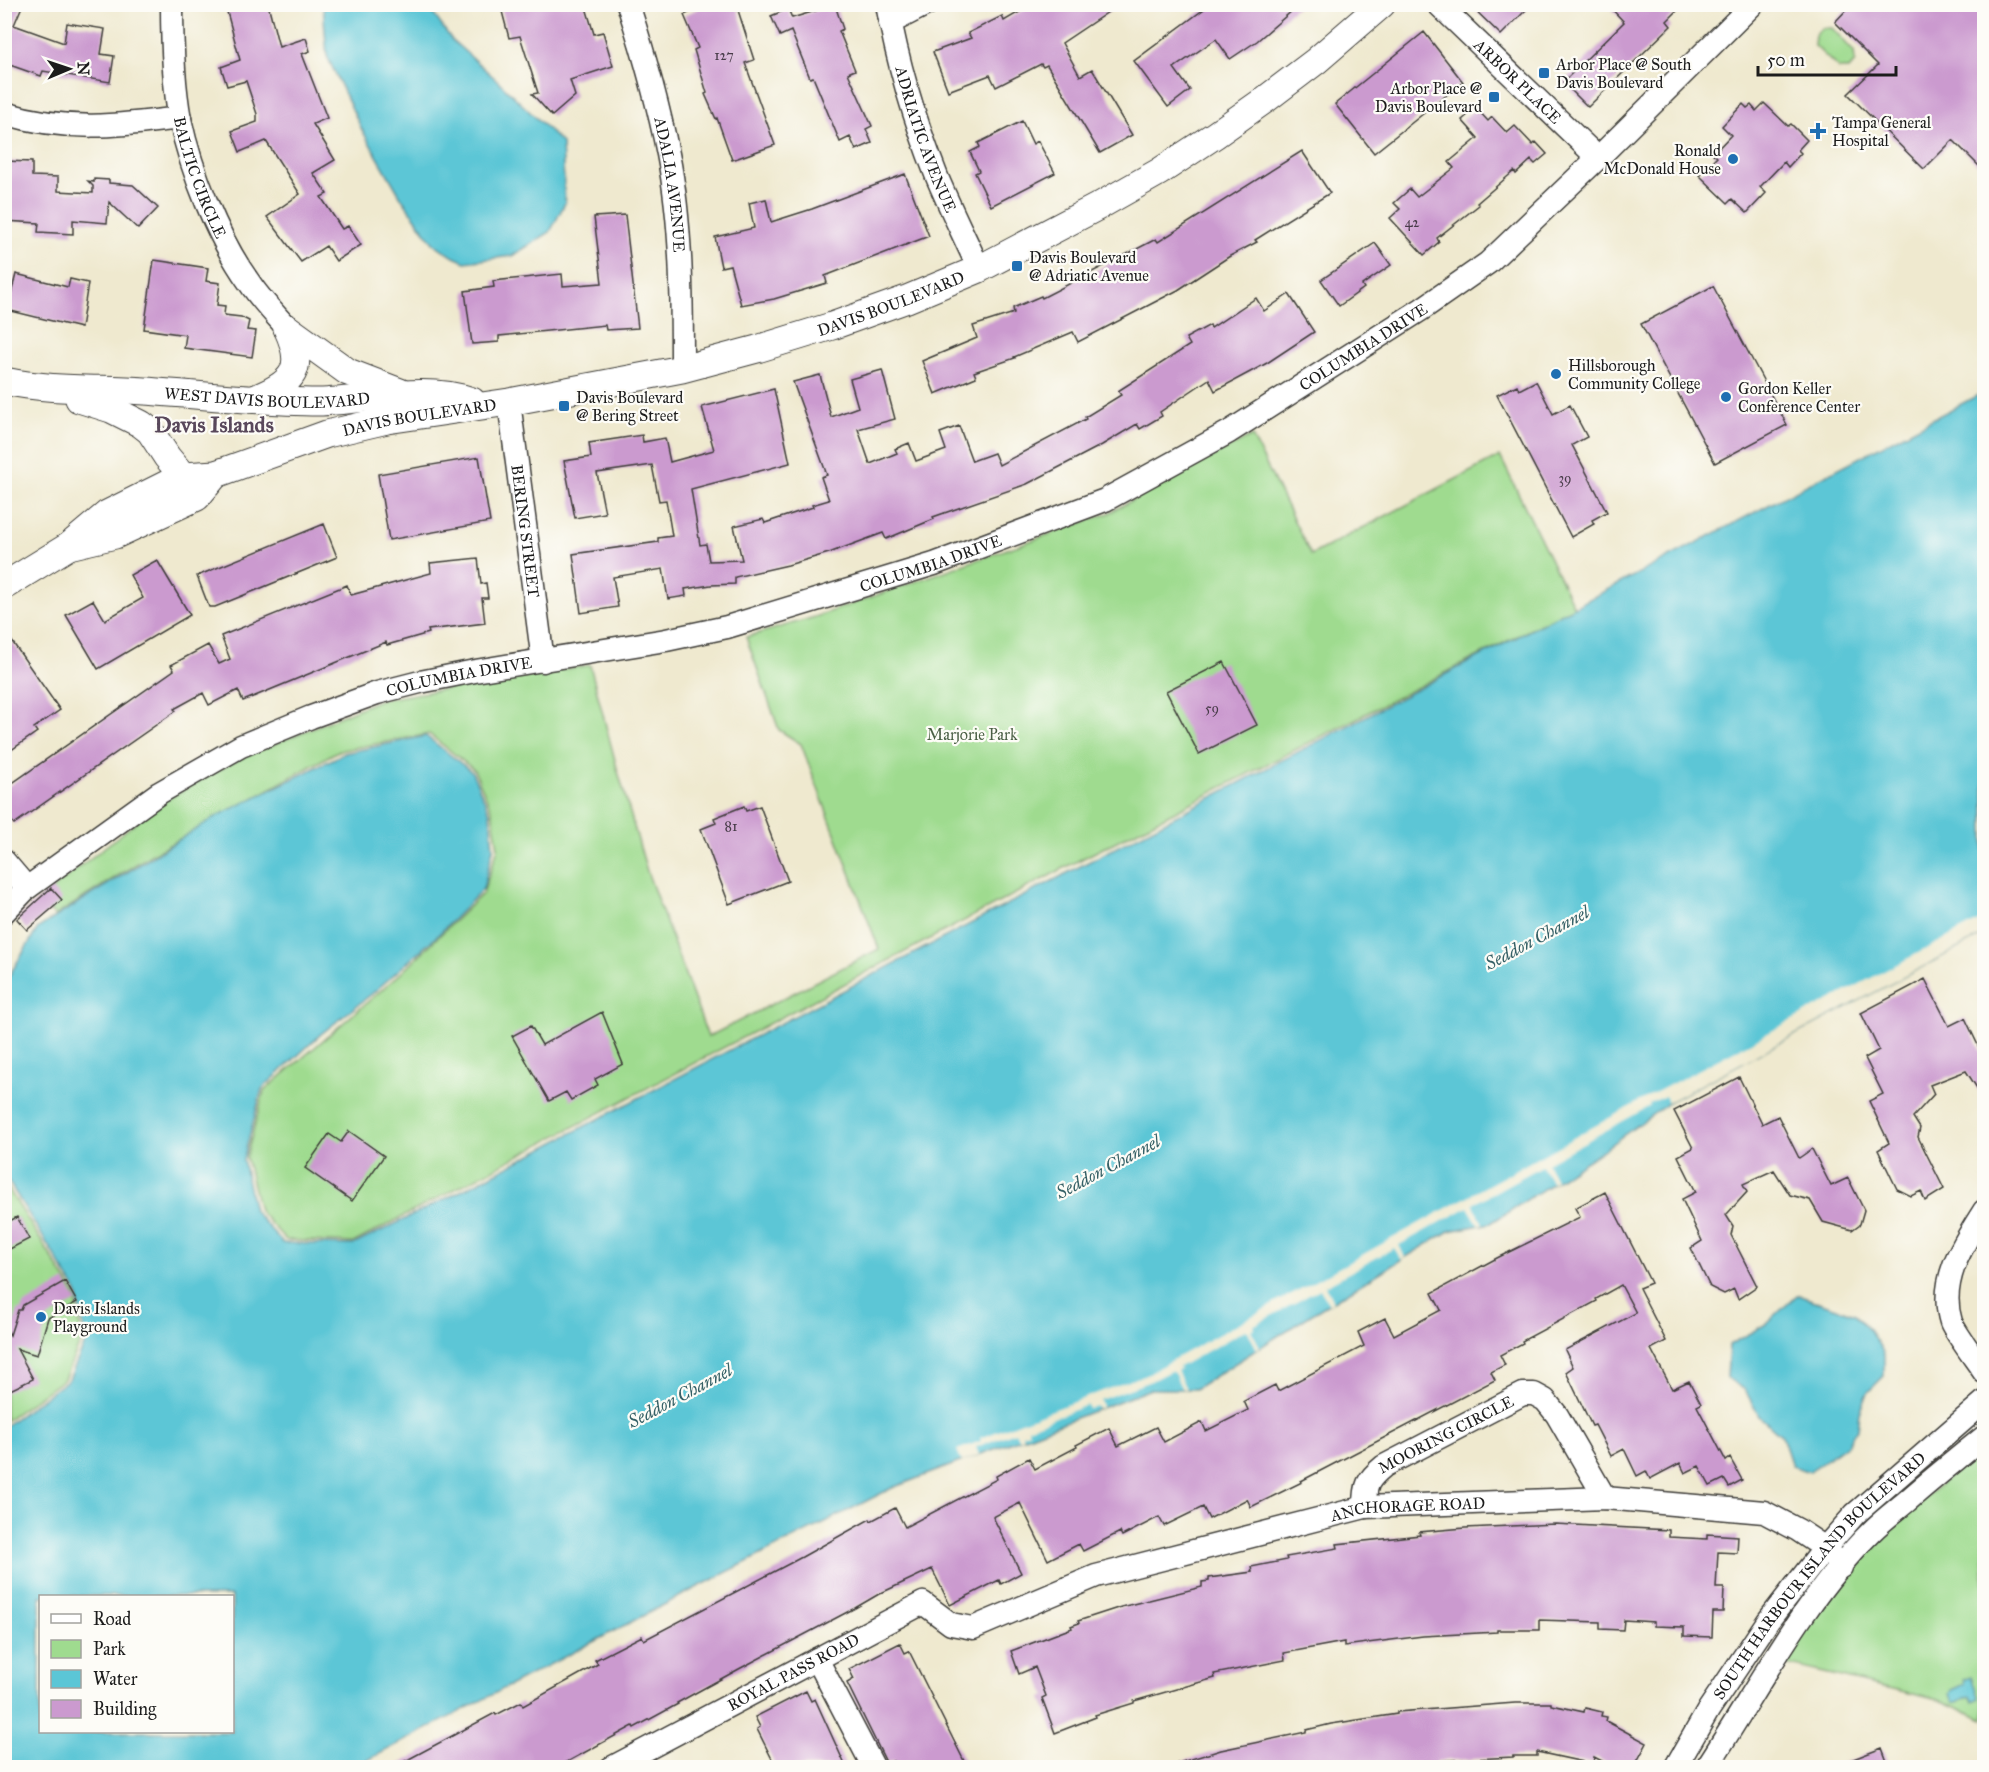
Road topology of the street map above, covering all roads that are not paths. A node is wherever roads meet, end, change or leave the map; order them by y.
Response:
1 (172, 4) edge
2 (628, 4) edge
3 (927, 4) edge
4 (1382, 4) edge
5 (1438, 4) edge
6 (1753, 4) edge
7 (888, 14) edge
8 (4, 113) edge
9 (180, 118) junction
10 (1598, 158) junction
11 (980, 268) junction
12 (287, 328) junction
13 (682, 369) junction
14 (4, 381) edge
15 (46, 388) junction
16 (410, 394) junction
17 (253, 400) junction
18 (498, 404) junction
19 (216, 474) junction
20 (183, 476) junction
21 (69, 546) junction
22 (4, 586) edge
23 (543, 661) junction
24 (4, 861) edge
25 (27, 888) junction
26 (4, 912) edge
27 (1984, 1211) edge
28 (1984, 1372) edge
29 (1984, 1402) edge
30 (1984, 1437) edge
31 (1605, 1498) junction
32 (1365, 1507) junction
33 (1825, 1548) junction
34 (1841, 1567) junction
35 (974, 1628) joint
36 (816, 1659) junction
37 (611, 1767) edge
38 (874, 1767) edge
39 (1675, 1767) edge
40 (1706, 1767) edge

1 - 9 street, BALTIC CIRCLE
2 - 13 street, ADALIA AVENUE
3 - 7 street
4 - 11 street, DAVIS BOULEVARD
5 - 10 street, ARBOR PLACE
6 - 10 street, COLUMBIA DRIVE
7 - 11 street, ADRIATIC AVENUE
8 - 9 street
9 - 12 street, BALTIC CIRCLE
10 - 23 street, COLUMBIA DRIVE
11 - 13 street, DAVIS BOULEVARD
12 - 16 street
12 - 17 street
13 - 18 street, DAVIS BOULEVARD
14 - 15 street, WEST DAVIS BOULEVARD
15 - 17 street, WEST DAVIS BOULEVARD
15 - 20 street, WEST DAVIS BOULEVARD
16 - 17 street, WEST DAVIS BOULEVARD
16 - 18 street, WEST DAVIS BOULEVARD
18 - 19 street, DAVIS BOULEVARD
18 - 23 street, BERING STREET
19 - 20 street
19 - 21 street
20 - 21 street
21 - 22 street
23 - 25 street, COLUMBIA DRIVE
24 - 25 street
25 - 26 street, COLUMBIA DRIVE
27 - 28 street
29 - 33 street, SOUTH HARBOUR ISLAND BOULEVARD
30 - 34 street, SOUTH HARBOUR ISLAND BOULEVARD
31 - 32 street, ANCHORAGE ROAD
31 - 32 street, MOORING CIRCLE
31 - 33 street, ANCHORAGE ROAD
32 - 35 street, ANCHORAGE ROAD
33 - 34 street, ANCHORAGE ROAD
33 - 39 street, SOUTH HARBOUR ISLAND BOULEVARD
34 - 40 street, SOUTH HARBOUR ISLAND BOULEVARD
35 - 36 street, ROYAL PASS ROAD
36 - 37 street, ROYAL PASS ROAD
36 - 38 street

